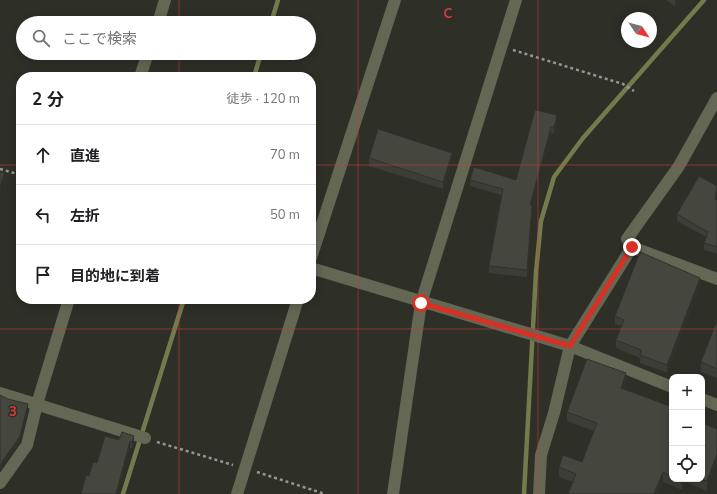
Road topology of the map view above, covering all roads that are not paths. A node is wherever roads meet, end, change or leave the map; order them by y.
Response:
1 (165, 0) edge
2 (395, 0) edge
3 (516, 0) edge
4 (160, 16) edge
5 (146, 60) edge
6 (142, 72) edge
7 (717, 98) edge
8 (316, 243) edge
9 (632, 247) junction
10 (316, 270) edge
11 (717, 279) edge
12 (421, 303) junction
13 (67, 304) edge
14 (296, 304) edge
15 (570, 346) junction
16 (669, 386) edge
17 (0, 393) edge
18 (705, 400) edge
19 (37, 404) junction
20 (717, 405) edge
21 (141, 437) dead end
22 (0, 483) edge
23 (237, 494) edge
24 (393, 494) edge
25 (539, 494) edge

1 - 4 street
2 - 8 street
3 - 12 street
5 - 6 street
7 - 9 street
9 - 11 street
9 - 15 street
10 - 12 street
12 - 15 street
12 - 24 street
13 - 19 street
14 - 23 street
15 - 16 street
15 - 25 street
17 - 19 street
18 - 20 street
19 - 21 street
19 - 22 street

